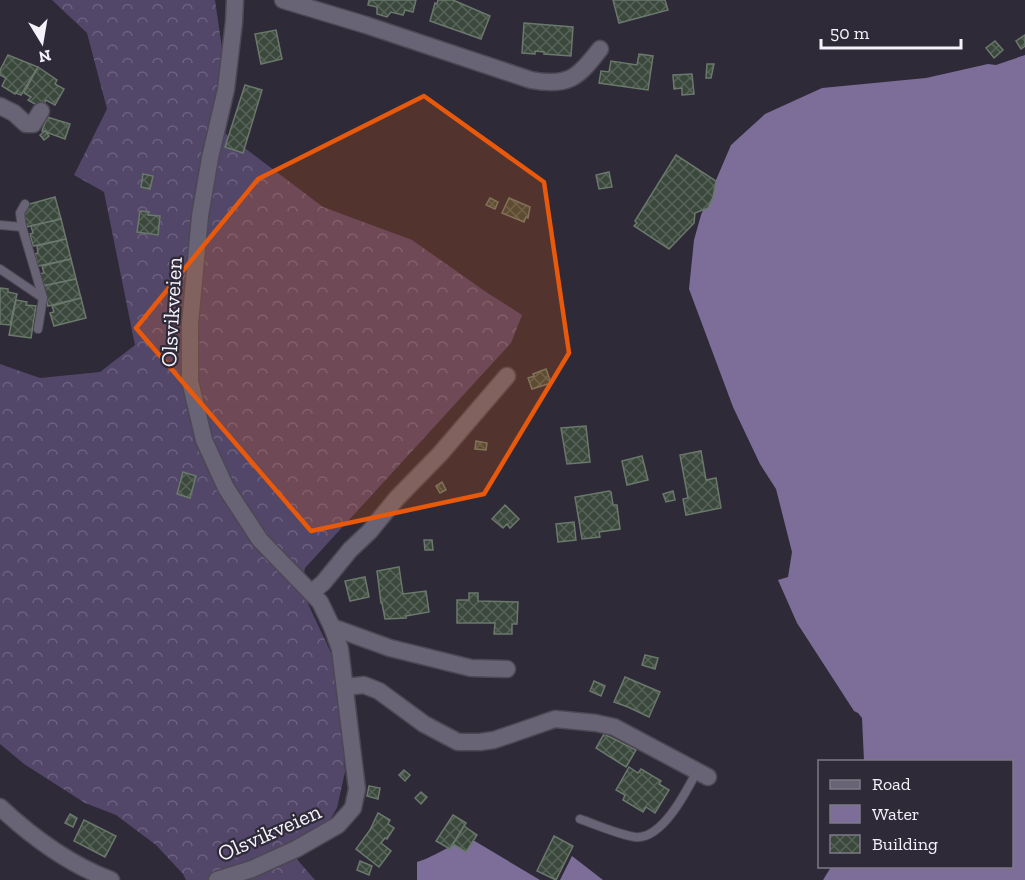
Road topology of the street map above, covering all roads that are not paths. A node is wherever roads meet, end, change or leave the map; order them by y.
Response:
1 (235, 0) edge
2 (283, 0) edge
3 (600, 49) dead end
4 (0, 106) edge
5 (41, 111) dead end
6 (25, 204) dead end
7 (0, 225) edge
8 (22, 227) junction
9 (0, 269) edge
10 (43, 298) junction
11 (38, 329) dead end
12 (507, 376) dead end
13 (312, 592) junction
14 (332, 627) junction
15 (507, 669) dead end
16 (345, 687) junction
17 (702, 774) joint
18 (0, 807) edge
19 (580, 819) dead end
20 (111, 880) edge
21 (217, 880) edge

1 - 13 street, Olsvikveien
2 - 3 street
4 - 5 street
6 - 8 lane
7 - 8 lane
8 - 10 lane
9 - 10 lane
10 - 11 lane
12 - 13 street
13 - 14 street, Olsvikveien
14 - 15 street
14 - 16 street, Olsvikveien
16 - 17 street
16 - 21 street, Olsvikveien
17 - 19 lane
18 - 20 street

